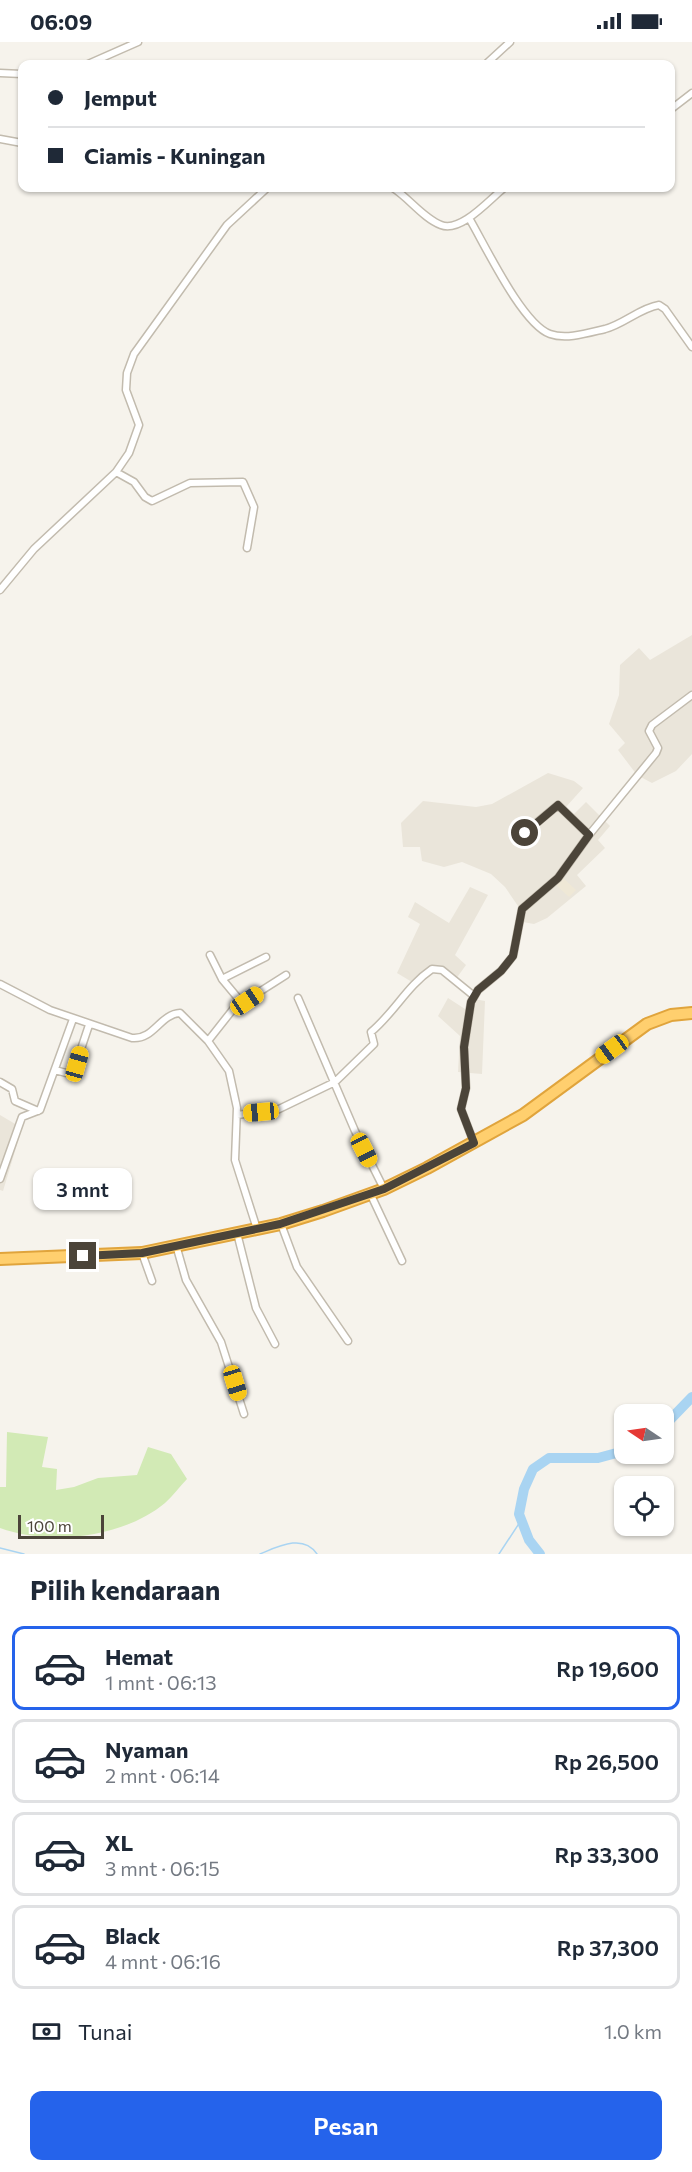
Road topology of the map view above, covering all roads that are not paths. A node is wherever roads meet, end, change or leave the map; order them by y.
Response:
1 (138, 42) edge
2 (510, 42) edge
3 (97, 60) edge
4 (490, 60) edge
5 (0, 74) edge
6 (18, 74) edge
7 (692, 93) edge
8 (675, 106) edge
9 (0, 139) edge
10 (18, 142) edge
11 (263, 192) edge
12 (398, 192) edge
13 (499, 192) edge
14 (469, 218) junction
15 (692, 347) edge
16 (116, 472) junction
17 (247, 548) dead end
18 (0, 590) edge
19 (692, 695) edge
20 (589, 835) junction
21 (516, 840) dead end
22 (210, 955) dead end
23 (266, 957) dead end
24 (286, 975) dead end
25 (222, 979) junction
26 (0, 984) edge
27 (474, 996) junction
28 (298, 998) dead end
29 (242, 1003) junction
30 (692, 1013) edge
31 (73, 1019) junction
32 (88, 1025) junction
33 (208, 1041) junction
34 (55, 1070) junction
35 (0, 1082) edge
36 (335, 1082) junction
37 (39, 1111) junction
38 (237, 1115) junction
39 (474, 1143) junction
40 (0, 1179) edge
41 (384, 1189) junction
42 (370, 1193) junction
43 (280, 1224) junction
44 (257, 1229) junction
45 (237, 1233) junction
46 (176, 1245) junction
47 (142, 1253) junction
48 (0, 1259) edge
49 (402, 1261) dead end
50 (152, 1281) dead end
51 (348, 1341) dead end
52 (275, 1344) dead end
53 (244, 1414) dead end

1 - 3 street
2 - 4 street
5 - 6 street
7 - 8 street
9 - 10 street
11 - 16 street
12 - 14 street
13 - 14 street
14 - 15 street
16 - 17 street
16 - 18 street
19 - 20 street
20 - 21 street
20 - 27 street
22 - 25 street
23 - 25 street
24 - 29 street
25 - 29 street
26 - 31 street
27 - 36 street
27 - 39 street
28 - 36 street
29 - 33 street
30 - 39 highway
31 - 32 street
31 - 34 street
32 - 33 street
32 - 34 street
33 - 38 street
34 - 37 street
35 - 37 street
36 - 38 street
36 - 41 street
37 - 40 street
38 - 44 street
39 - 41 highway
41 - 42 highway
42 - 43 highway
42 - 49 street
43 - 44 highway
43 - 51 street
44 - 45 highway
45 - 46 highway
45 - 52 street
46 - 47 highway
46 - 53 street
47 - 48 highway
47 - 50 street

